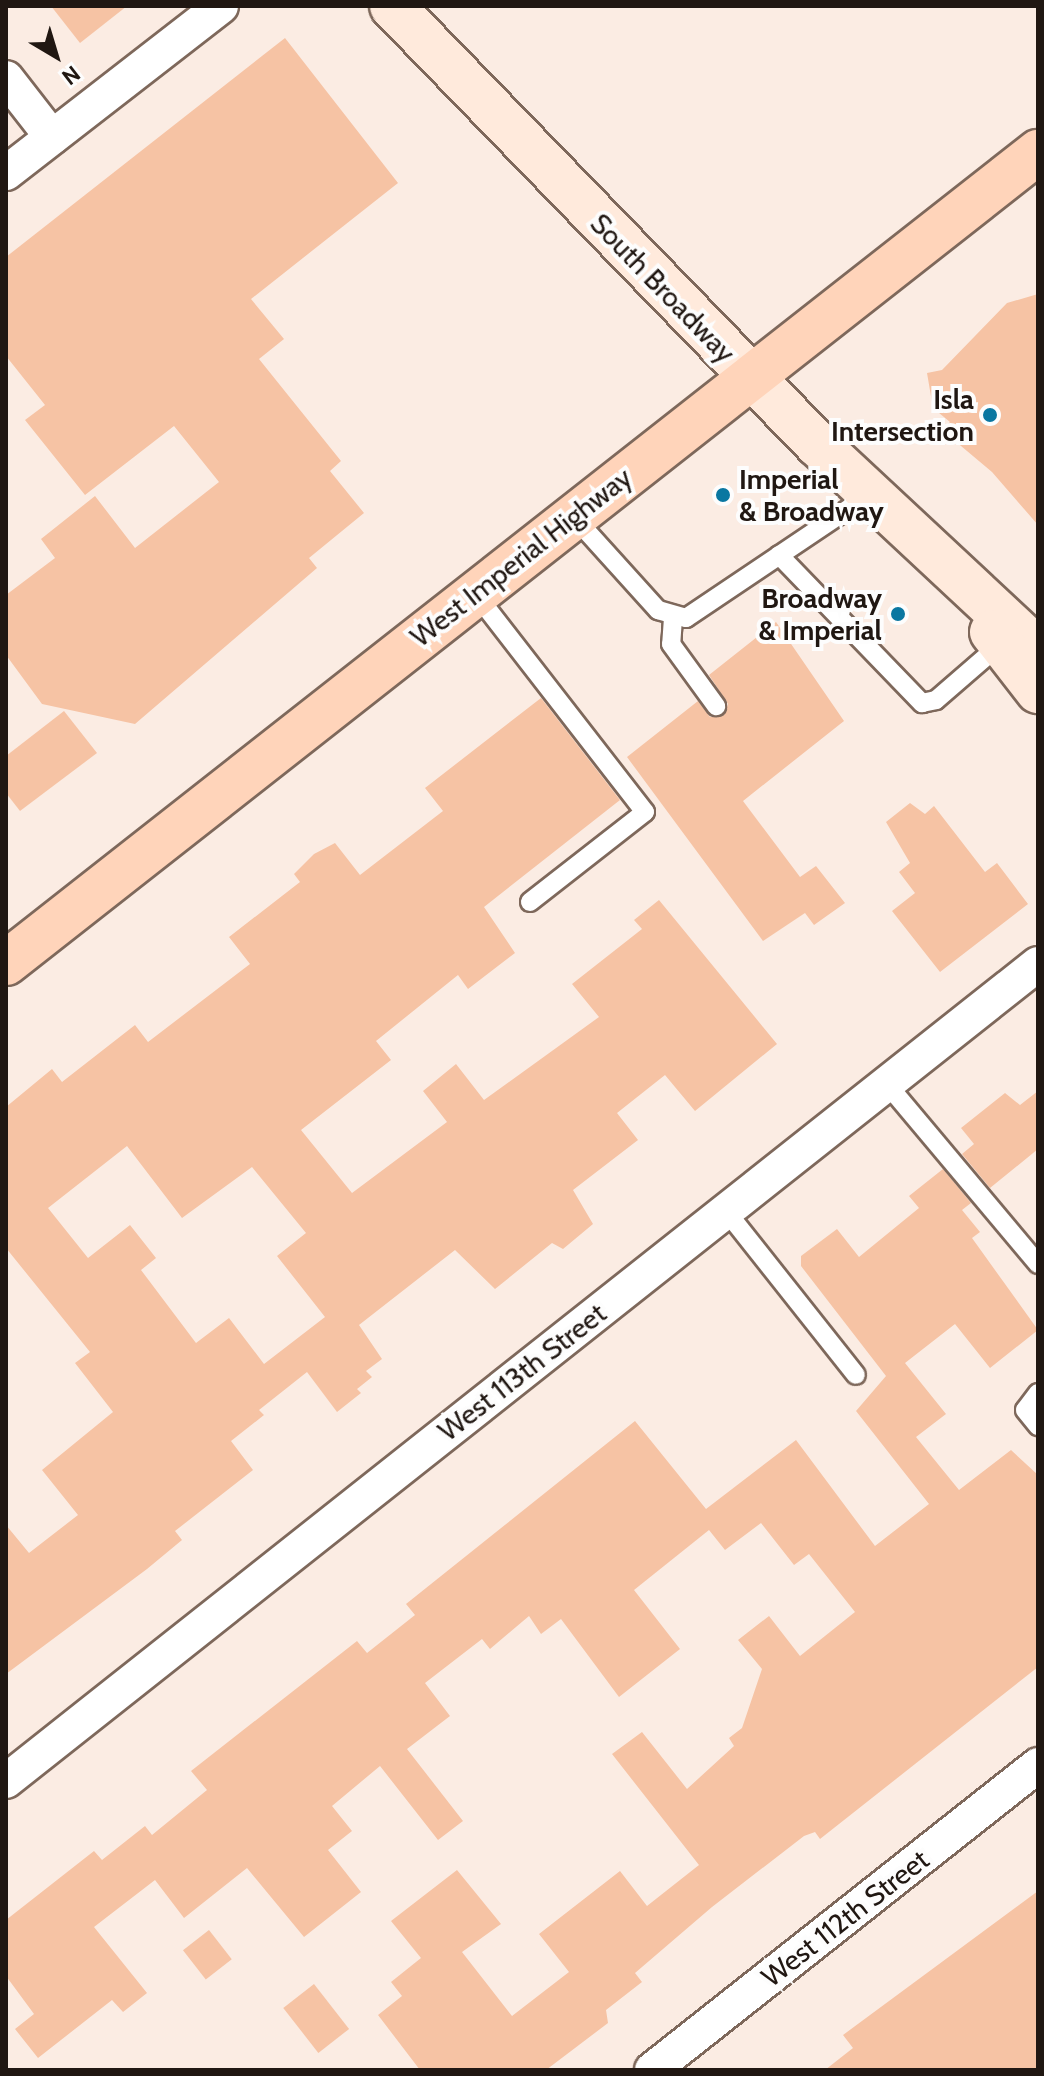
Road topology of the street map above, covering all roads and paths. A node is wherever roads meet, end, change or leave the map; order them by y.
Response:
1 (221, 6) edge
2 (392, 6) edge
3 (6, 78) edge
4 (52, 137) junction
5 (1038, 152) edge
6 (6, 173) edge
7 (749, 376) junction
8 (869, 495) junction
9 (573, 516) junction
10 (779, 555) junction
11 (475, 593) junction
12 (673, 618) junction
13 (1018, 641) edge
14 (1038, 691) edge
15 (716, 706) dead end
16 (530, 902) dead end
17 (6, 963) edge
18 (1038, 964) edge
19 (887, 1084) junction
20 (726, 1211) junction
21 (1038, 1264) edge
22 (856, 1375) dead end
23 (1038, 1393) edge
24 (1038, 1426) edge
25 (1038, 1765) edge
26 (6, 1781) edge
27 (652, 2070) edge

1 - 4 street
2 - 7 main road, South Broadway
3 - 4 street
4 - 6 street
5 - 7 main road, West Imperial Highway
7 - 8 main road, South Broadway
7 - 9 main road, West Imperial Highway
8 - 10 lane
8 - 13 main road, South Broadway
9 - 11 main road, West Imperial Highway
9 - 12 lane
10 - 12 lane
10 - 13 lane
11 - 16 lane
11 - 17 main road, West Imperial Highway
12 - 15 lane
13 - 14 main road, South Broadway
18 - 19 street, West 113th Street
19 - 20 street, West 113th Street
19 - 21 lane
20 - 22 lane
20 - 26 street, West 113th Street
23 - 24 lane
25 - 27 street, West 112th Street

